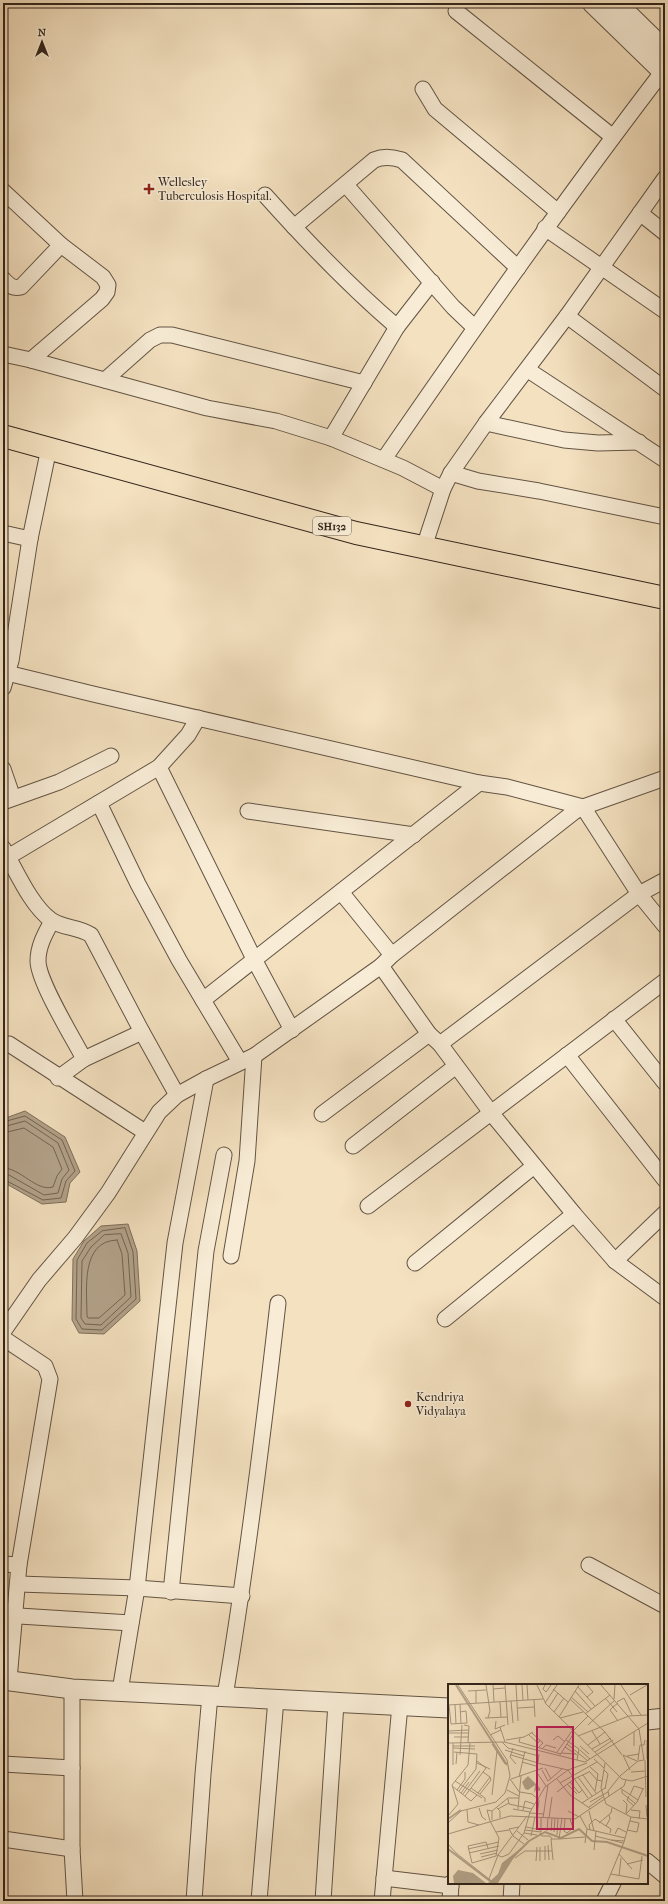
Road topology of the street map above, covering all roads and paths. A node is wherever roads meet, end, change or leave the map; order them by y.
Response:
1 (592, 3) edge
2 (617, 3) edge
3 (456, 11) dead end
4 (665, 50) edge
5 (664, 72) edge
6 (423, 89) dead end
7 (613, 136) junction
8 (665, 178) edge
9 (346, 185) junction
10 (3, 191) edge
11 (265, 195) dead end
12 (558, 212) junction
13 (640, 213) junction
14 (294, 228) junction
15 (545, 228) junction
16 (665, 233) edge
17 (62, 245) junction
18 (601, 267) junction
19 (518, 268) junction
20 (3, 279) edge
21 (432, 282) junction
22 (665, 311) edge
23 (567, 316) junction
24 (397, 327) junction
25 (474, 327) junction
26 (3, 354) edge
27 (31, 360) junction
28 (528, 370) junction
29 (105, 380) junction
30 (364, 383) junction
31 (665, 389) edge
32 (486, 423) junction
33 (3, 436) edge
34 (331, 438) junction
35 (639, 442) junction
36 (49, 448) junction
37 (384, 460) junction
38 (665, 460) edge
39 (451, 473) junction
40 (442, 489) junction
41 (665, 517) edge
42 (3, 533) edge
43 (30, 539) junction
44 (424, 547) junction
45 (665, 598) edge
46 (7, 664) edge
47 (3, 688) edge
48 (198, 718) junction
49 (111, 756) dead end
50 (159, 767) junction
51 (3, 769) edge
52 (665, 778) edge
53 (479, 783) junction
54 (8, 800) edge
55 (99, 803) junction
56 (582, 807) junction
57 (248, 811) dead end
58 (414, 834) junction
59 (5, 852) edge
60 (665, 880) edge
61 (341, 892) junction
62 (639, 894) junction
63 (52, 920) junction
64 (665, 926) edge
65 (392, 955) junction
66 (254, 961) junction
67 (381, 966) junction
68 (665, 981) edge
69 (203, 1000) junction
70 (614, 1019) junction
71 (292, 1030) junction
72 (142, 1032) junction
73 (429, 1034) junction
74 (9, 1044) dead end
75 (440, 1044) junction
76 (567, 1055) junction
77 (254, 1056) junction
78 (84, 1059) junction
79 (240, 1062) junction
80 (456, 1066) junction
81 (58, 1078) junction
82 (206, 1079) junction
83 (665, 1083) edge
84 (177, 1095) junction
85 (322, 1114) dead end
86 (492, 1114) junction
87 (145, 1132) junction
88 (353, 1146) dead end
89 (224, 1155) dead end
90 (534, 1166) junction
91 (665, 1180) edge
92 (368, 1206) dead end
93 (665, 1213) edge
94 (574, 1214) junction
95 (231, 1256) dead end
96 (615, 1261) junction
97 (415, 1263) dead end
98 (665, 1298) edge
99 (278, 1303) dead end
100 (445, 1319) dead end
101 (3, 1332) edge
102 (3, 1338) edge
103 (3, 1564) edge
104 (20, 1565) junction
105 (589, 1565) dead end
106 (19, 1584) junction
107 (137, 1588) junction
108 (171, 1592) junction
109 (242, 1596) junction
110 (665, 1606) edge
111 (9, 1615) edge
112 (131, 1623) junction
113 (6, 1680) edge
114 (72, 1688) junction
115 (120, 1691) junction
116 (218, 1696) junction
117 (276, 1699) junction
118 (336, 1703) junction
119 (400, 1705) junction
120 (448, 1708) edge
121 (665, 1718) edge
122 (648, 1720) edge
123 (3, 1764) edge
124 (72, 1768) junction
125 (3, 1839) edge
126 (72, 1849) junction
127 (648, 1862) edge
128 (665, 1876) edge
129 (384, 1878) junction
130 (448, 1884) edge
131 (451, 1884) edge
132 (512, 1884) edge
133 (612, 1884) edge
134 (75, 1901) edge
135 (194, 1901) edge
136 (259, 1901) edge
137 (323, 1901) edge
138 (382, 1901) edge
139 (450, 1901) edge
140 (511, 1901) edge
141 (604, 1901) edge

1 - 5 street
2 - 4 street
3 - 7 street
5 - 7 street
6 - 12 street
7 - 12 street
8 - 13 street
9 - 14 street
9 - 19 street
9 - 21 street
10 - 17 street
11 - 14 street
12 - 15 street
13 - 16 street
13 - 18 street
14 - 24 street
15 - 18 street
15 - 19 street
17 - 20 street
17 - 27 street
18 - 22 street
18 - 23 street
19 - 25 street
21 - 24 street
21 - 25 street
23 - 28 street
23 - 31 street
24 - 30 street
25 - 37 street
26 - 27 street
27 - 29 street
28 - 32 street
28 - 35 street
29 - 30 street
29 - 34 street
30 - 34 street
32 - 35 street
32 - 39 street
33 - 36 main road, SH132
34 - 37 street
35 - 38 street
36 - 43 street
36 - 44 main road, SH132
37 - 40 street
39 - 40 street
39 - 41 street
40 - 44 street
42 - 43 street
43 - 46 street
44 - 45 main road, SH132
46 - 47 street
46 - 48 street
48 - 50 street
48 - 53 street
49 - 54 street
50 - 55 street
50 - 66 street
51 - 54 street
52 - 56 street
53 - 56 street
53 - 58 street
55 - 59 street
55 - 69 street
56 - 62 street
56 - 65 street
57 - 58 street
58 - 61 street
59 - 63 street
60 - 62 street
61 - 65 street
61 - 66 street
62 - 64 street
62 - 75 street
63 - 72 street
63 - 78 street
65 - 67 street
66 - 69 street
66 - 71 street
67 - 71 street
67 - 73 street
68 - 70 street
69 - 79 street
70 - 76 street
70 - 83 street
71 - 77 street
72 - 78 street
72 - 84 street
73 - 75 street
73 - 85 street
74 - 81 street
75 - 80 street
76 - 86 street
76 - 91 street
77 - 79 street
77 - 95 street
78 - 81 street
79 - 82 street
80 - 86 street
80 - 88 street
81 - 87 street
82 - 84 street
82 - 107 street
84 - 87 street
86 - 90 street
86 - 92 street
87 - 101 street
89 - 108 street
90 - 94 street
90 - 97 street
93 - 96 street
94 - 96 street
94 - 100 street
96 - 98 street
99 - 109 street
102 - 104 street
103 - 104 street
104 - 106 street
105 - 110 street
106 - 107 street
106 - 111 street
107 - 108 street
107 - 112 street
108 - 109 street
109 - 116 street
111 - 112 street
111 - 113 street
112 - 115 street
113 - 114 street
114 - 115 street
114 - 124 street
115 - 116 street
116 - 117 street
116 - 135 street
117 - 118 street
117 - 136 street
118 - 119 street
118 - 137 street
119 - 120 street
119 - 129 street
121 - 122 street
123 - 124 street
124 - 126 street
125 - 126 street
126 - 134 street
127 - 128 street
129 - 130 street
129 - 138 street
131 - 139 street
132 - 140 street
133 - 141 street

